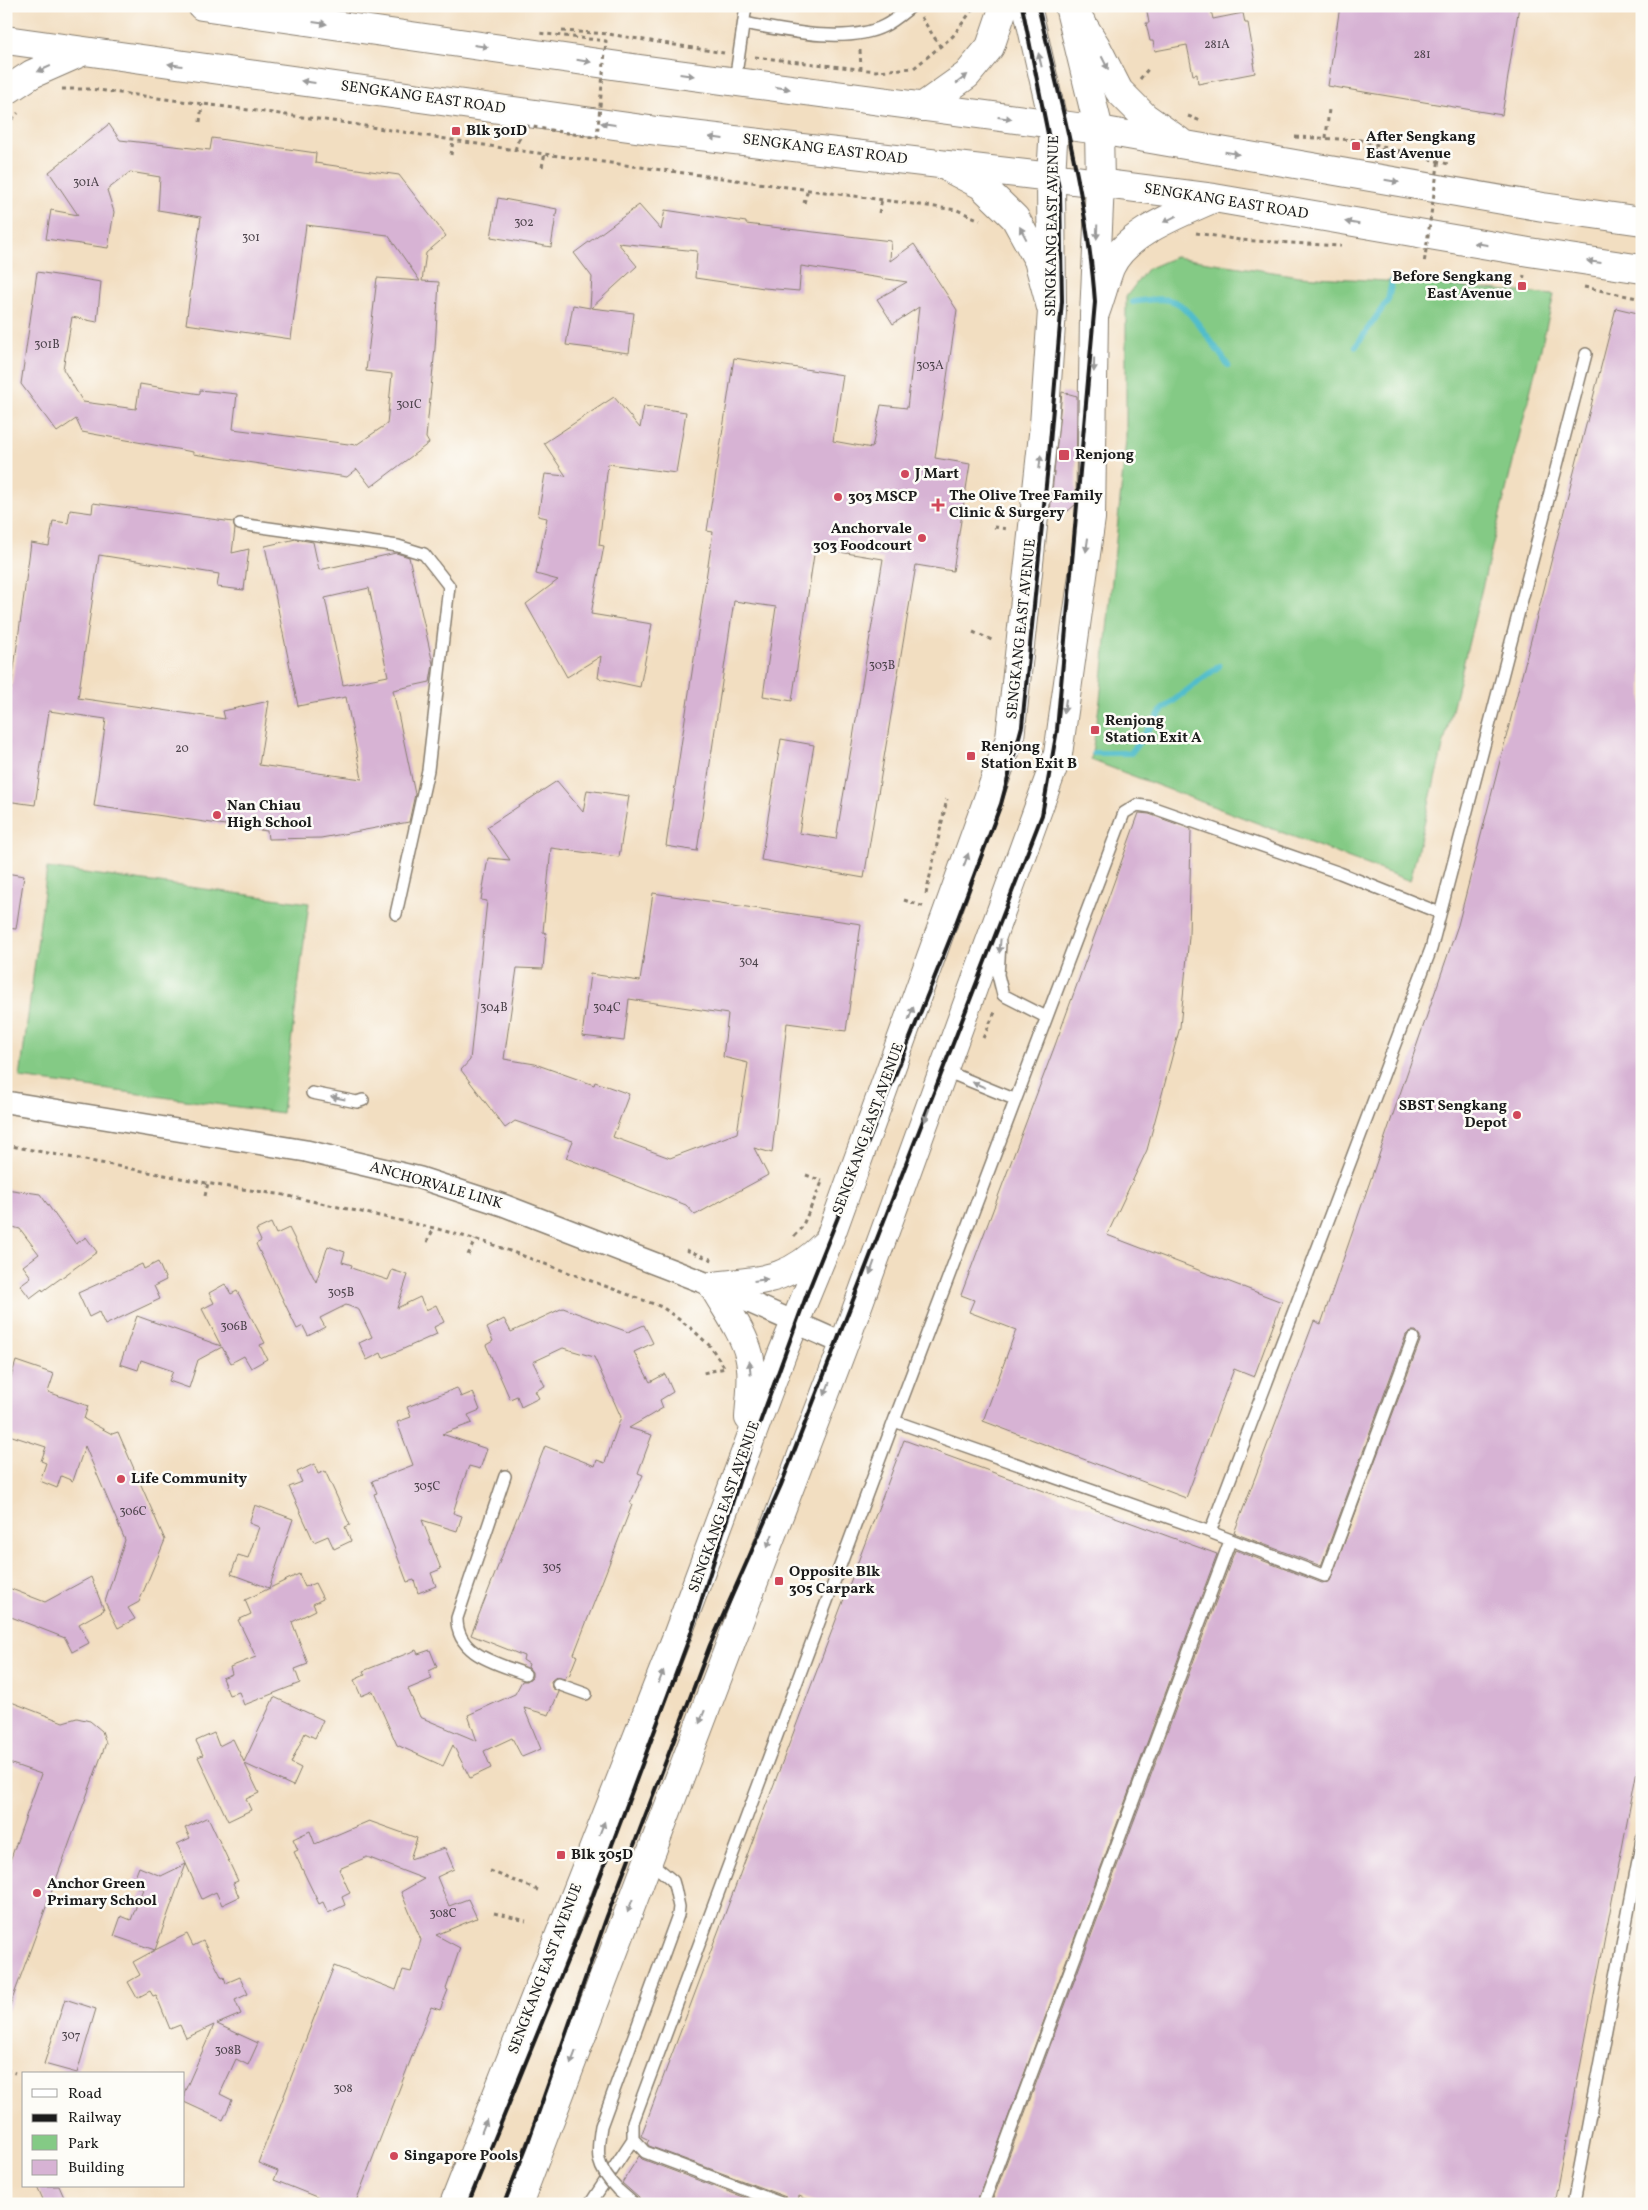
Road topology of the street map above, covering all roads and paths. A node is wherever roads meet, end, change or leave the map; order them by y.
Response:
1 (202, 6) edge
2 (746, 6) edge
3 (975, 6) edge
4 (1004, 6) edge
5 (1027, 6) edge
6 (1070, 6) edge
7 (915, 10) edge
8 (744, 23) junction
9 (532, 29) dead end
10 (538, 33) dead end
11 (6, 40) edge
12 (940, 46) junction
13 (84, 51) junction
14 (737, 68) junction
15 (1149, 68) dead end
16 (1132, 74) dead end
17 (1142, 77) dead end
18 (1138, 81) dead end
19 (55, 91) dead end
20 (15, 98) edge
21 (202, 104) junction
22 (922, 107) junction
23 (1329, 109) dead end
24 (1180, 112) dead end
25 (200, 122) dead end
26 (1203, 122) dead end
27 (6, 125) edge
28 (1054, 125) junction
29 (1099, 130) junction
30 (1286, 136) dead end
31 (1326, 138) junction
32 (454, 140) junction
33 (1184, 145) junction
34 (1356, 146) dead end
35 (515, 150) junction
36 (545, 153) junction
37 (451, 154) dead end
38 (938, 163) junction
39 (1456, 166) dead end
40 (542, 167) dead end
41 (1051, 177) junction
42 (1100, 183) junction
43 (808, 189) junction
44 (1214, 198) junction
45 (882, 199) junction
46 (804, 203) dead end
47 (878, 213) dead end
48 (1642, 220) edge
49 (987, 225) dead end
50 (1192, 233) dead end
51 (1348, 247) dead end
52 (1420, 253) dead end
53 (1429, 255) dead end
54 (1424, 264) dead end
55 (1642, 269) edge
56 (1515, 273) dead end
57 (1524, 275) dead end
58 (1583, 287) dead end
59 (1642, 298) edge
60 (1052, 311) junction
61 (1094, 316) junction
62 (1586, 354) dead end
63 (240, 524) dead end
64 (994, 527) dead end
65 (1008, 529) dead end
66 (973, 632) dead end
67 (992, 640) dead end
68 (947, 799) dead end
69 (926, 895) dead end
70 (1005, 898) junction
71 (924, 904) dead end
72 (1440, 913) junction
73 (396, 914) dead end
74 (920, 915) dead end
75 (1046, 1017) junction
76 (943, 1070) junction
77 (312, 1093) dead end
78 (1014, 1099) junction
79 (363, 1100) dead end
80 (6, 1102) edge
81 (6, 1145) edge
82 (826, 1172) dead end
83 (806, 1175) dead end
84 (817, 1179) dead end
85 (208, 1183) junction
86 (205, 1196) dead end
87 (434, 1228) junction
88 (475, 1240) junction
89 (792, 1240) dead end
90 (829, 1240) junction
91 (427, 1242) dead end
92 (680, 1248) dead end
93 (468, 1255) dead end
94 (714, 1274) junction
95 (795, 1322) junction
96 (1413, 1338) dead end
97 (844, 1344) junction
98 (703, 1373) dead end
99 (894, 1421) junction
100 (745, 1451) junction
101 (505, 1476) dead end
102 (1210, 1532) junction
103 (1230, 1541) junction
104 (525, 1674) dead end
105 (558, 1684) dead end
106 (586, 1694) dead end
107 (1642, 1840) edge
108 (648, 1860) junction
109 (490, 1871) dead end
110 (538, 1890) dead end
111 (494, 1913) dead end
112 (526, 1921) dead end
113 (6, 2070) edge
114 (15, 2073) dead end
115 (633, 2139) junction
116 (454, 2204) edge
117 (518, 2204) edge
118 (590, 2204) edge
119 (634, 2204) edge
120 (783, 2204) edge
121 (984, 2204) edge
122 (1573, 2204) edge

1 -> 14 main road
2 - 8 lane
3 - 12 path
22 -> 4 main road
28 -> 5 main road, SENGKANG EAST AVENUE
6 - 29 main road
6 -> 33 main road
7 - 8 lane
7 - 12 path
8 - 14 lane
9 - 14 path
10 - 35 path, bridge
11 - 13 main road, SENGKANG EAST ROAD
12 - 14 path
13 -> 20 main road
38 -> 13 main road, SENGKANG EAST ROAD
14 -> 22 main road
15 - 17 path
16 - 18 path
19 - 21 path
20 - 27 path
21 - 25 path
21 - 32 path
22 -> 28 main road
23 - 31 path
24 - 26 path
28 - 29 main road
28 - 41 main road, SENGKANG EAST AVENUE
29 - 33 main road
29 - 42 main road
30 - 31 path
31 - 39 path
32 - 35 path
32 - 37 path
33 -> 48 main road
34 - 54 path, bridge
35 - 36 path
36 - 40 path
36 - 43 path
38 - 41 main road, SENGKANG EAST ROAD
60 -> 38 main road
41 - 42 main road, SENGKANG EAST ROAD
41 - 60 main road, SENGKANG EAST AVENUE
42 - 44 main road, SENGKANG EAST ROAD
42 -> 61 main road
43 - 45 path
43 - 46 path
55 -> 44 main road, SENGKANG EAST ROAD
44 -> 61 main road
45 - 47 path
45 - 49 path
50 - 51 path
52 - 53 path
56 - 57 path
58 - 59 path
90 -> 60 main road, SENGKANG EAST AVENUE
61 -> 70 main road
62 - 72 lane
63 - 73 lane
64 - 65 path
66 - 67 path
68 - 69 path
70 -> 75 lane
70 - 76 main road
71 - 74 path
72 - 75 lane
72 - 102 lane
75 - 78 lane
78 -> 76 lane
76 -> 97 main road
79 -> 77 lane
78 - 99 lane
80 - 94 street, ANCHORVALE LINK
81 - 85 path
82 - 89 path
83 - 84 path
85 - 86 path
85 - 87 path
87 - 88 path
87 - 91 path
88 - 93 path
88 - 98 path
94 -> 90 main road
90 - 95 main road, SENGKANG EAST AVENUE
92 - 94 path
94 - 95 street, ANCHORVALE LINK
100 -> 94 main road
95 - 97 street, ANCHORVALE LINK
95 - 100 main road, SENGKANG EAST AVENUE
96 - 103 lane
97 -> 108 main road
99 - 102 lane
99 - 115 lane
116 -> 100 main road, SENGKANG EAST AVENUE
101 - 104 lane
102 - 103 lane
103 - 121 lane
105 - 106 lane
107 - 122 lane
108 -> 117 main road
108 - 119 lane, bridge
109 - 110 path
111 - 112 path
113 - 114 path
115 - 118 lane
115 - 120 lane

